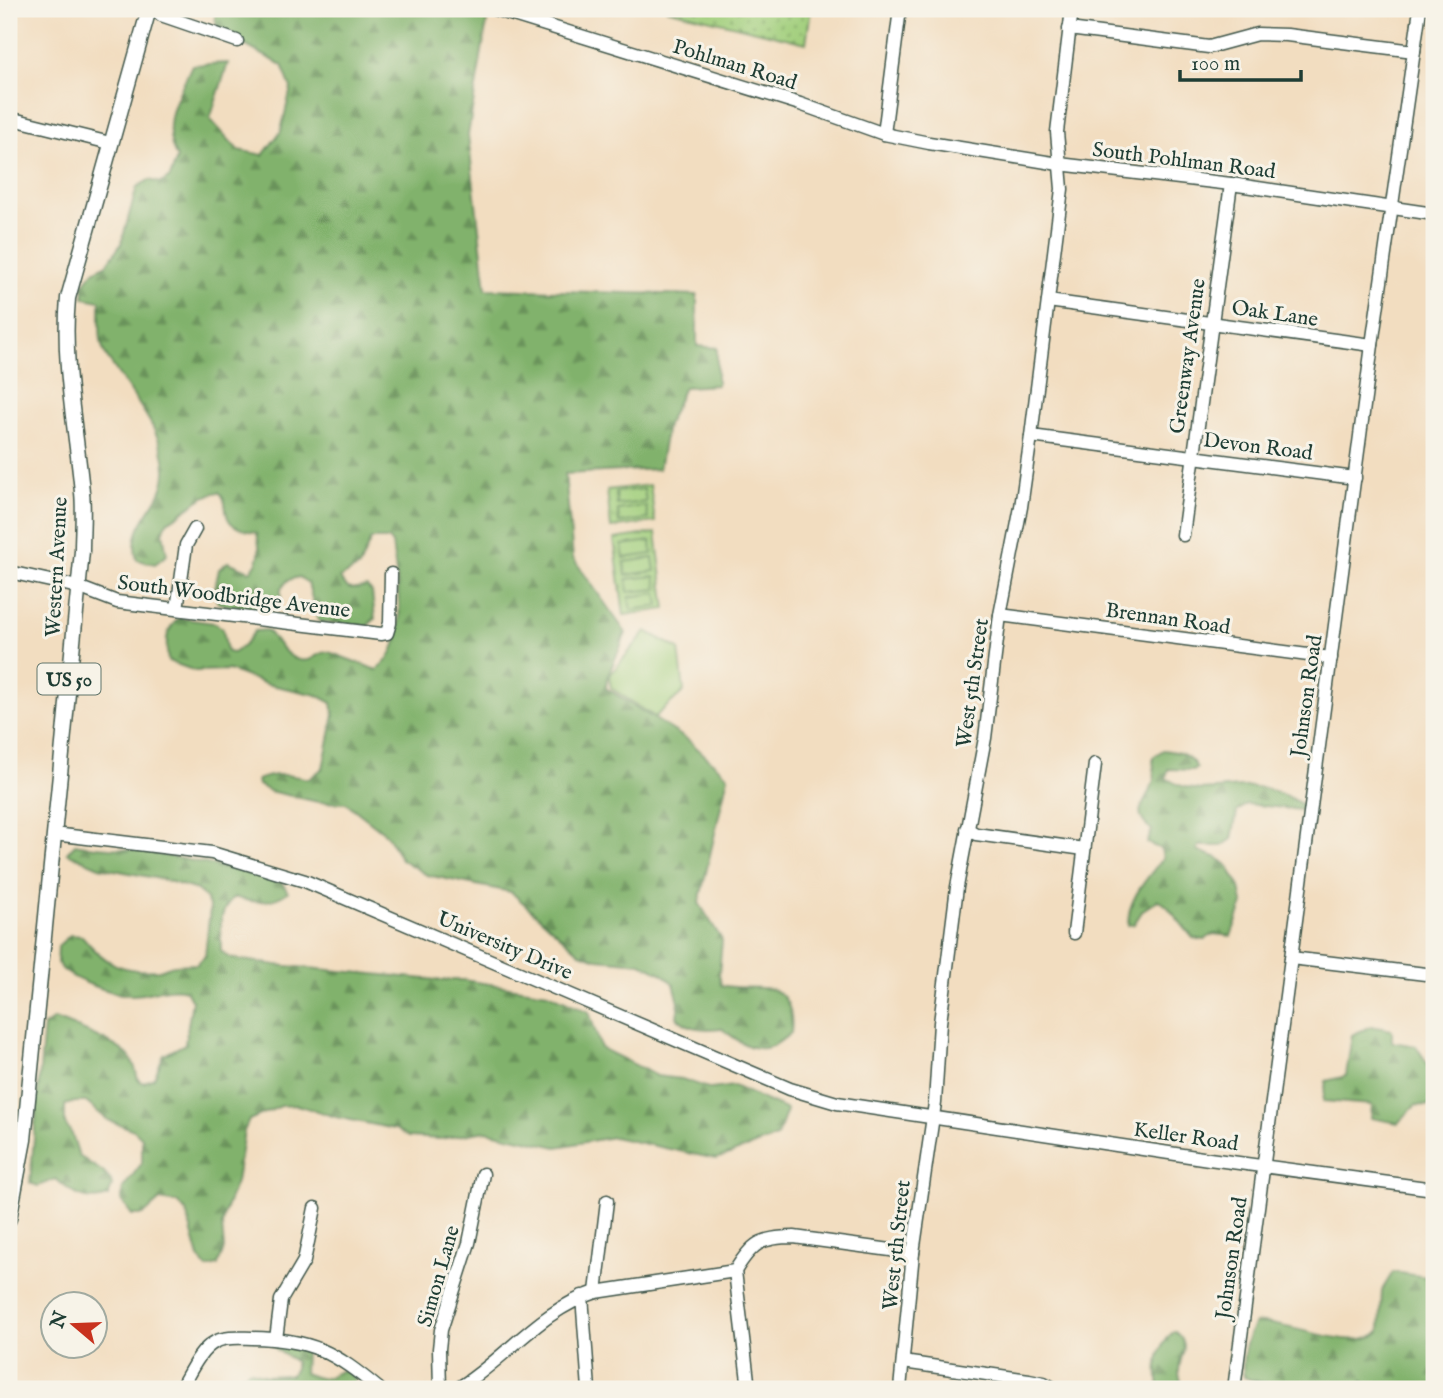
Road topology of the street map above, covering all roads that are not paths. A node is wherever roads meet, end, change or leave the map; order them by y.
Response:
1 (149, 9) edge
2 (155, 9) edge
3 (494, 9) edge
4 (900, 9) edge
5 (1072, 9) edge
6 (1420, 9) edge
7 (530, 14) edge
8 (1069, 29) junction
9 (237, 41) dead end
10 (1414, 51) junction
11 (9, 118) edge
12 (884, 134) junction
13 (110, 143) junction
14 (929, 143) joint
15 (1059, 164) junction
16 (1231, 184) junction
17 (1391, 208) junction
18 (1434, 214) edge
19 (1048, 301) junction
20 (1210, 323) junction
21 (1372, 345) junction
22 (1031, 436) junction
23 (1192, 457) junction
24 (1355, 478) junction
25 (195, 529) dead end
26 (1183, 535) dead end
27 (9, 572) edge
28 (391, 575) dead end
29 (78, 587) junction
30 (177, 608) junction
31 (1000, 615) junction
32 (1331, 658) junction
33 (1095, 764) dead end
34 (967, 829) junction
35 (54, 834) junction
36 (1084, 849) junction
37 (1074, 933) dead end
38 (1292, 958) junction
39 (1434, 975) edge
40 (933, 1116) junction
41 (1264, 1166) junction
42 (483, 1174) dead end
43 (1434, 1189) edge
44 (607, 1200) dead end
45 (315, 1208) dead end
46 (9, 1219) edge
47 (913, 1253) junction
48 (735, 1271) junction
49 (596, 1292) junction
50 (582, 1296) junction
51 (276, 1339) junction
52 (903, 1362) junction
53 (180, 1389) edge
54 (379, 1389) edge
55 (440, 1389) edge
56 (457, 1389) edge
57 (589, 1389) edge
58 (749, 1389) edge
59 (900, 1389) edge
60 (1055, 1389) edge
61 (1234, 1389) edge

1 - 13 main road, Western Avenue / US 50
2 - 9 street
3 - 7 street, Pohlman Road
4 - 12 street
5 - 8 street, West 5th Street
6 - 10 street, Johnson Road
7 - 12 street, Pohlman Road
8 - 10 street
8 - 15 street, West 5th Street
10 - 17 street, Johnson Road
11 - 13 street
12 - 14 street, Pohlman Road
13 - 29 main road, Western Avenue / US 50
14 - 15 street, South Pohlman Road
15 - 16 street, South Pohlman Road
15 - 19 street, West 5th Street
16 - 17 street, South Pohlman Road
16 - 20 street, Greenway Avenue
17 - 18 street, South Pohlman Road
17 - 21 street, Johnson Road
19 - 20 street, Oak Lane
19 - 22 street, West 5th Street
20 - 21 street, Oak Lane
20 - 23 street, Greenway Avenue
21 - 24 street, Johnson Road
22 - 23 street, Devon Road
22 - 31 street, West 5th Street
23 - 24 street, Devon Road
23 - 26 street, Greenway Avenue
24 - 32 street, Johnson Road
25 - 30 street
27 - 29 street, South Woodbridge Avenue
28 - 30 street, South Woodbridge Avenue
29 - 30 street, South Woodbridge Avenue
29 - 35 main road, Western Avenue / US 50
31 - 32 street, Brennan Road
31 - 34 street, West 5th Street
32 - 38 street, Johnson Road
33 - 36 street
34 - 36 street
34 - 40 street, West 5th Street
35 - 40 street, University Drive
35 - 46 main road, Western Avenue / US 50
36 - 37 street
38 - 39 street
38 - 41 street, Johnson Road
40 - 41 street, Keller Road
40 - 47 street, West 5th Street
41 - 43 street, Keller Road
41 - 61 street, Johnson Road
42 - 55 street, Simon Lane
44 - 49 street
45 - 51 street
47 - 48 street
47 - 52 street, West 5th Street
48 - 49 street
48 - 58 street
49 - 50 street
50 - 56 street
50 - 57 street
51 - 53 street
51 - 54 street
52 - 59 street, West 5th Street
52 - 60 street

